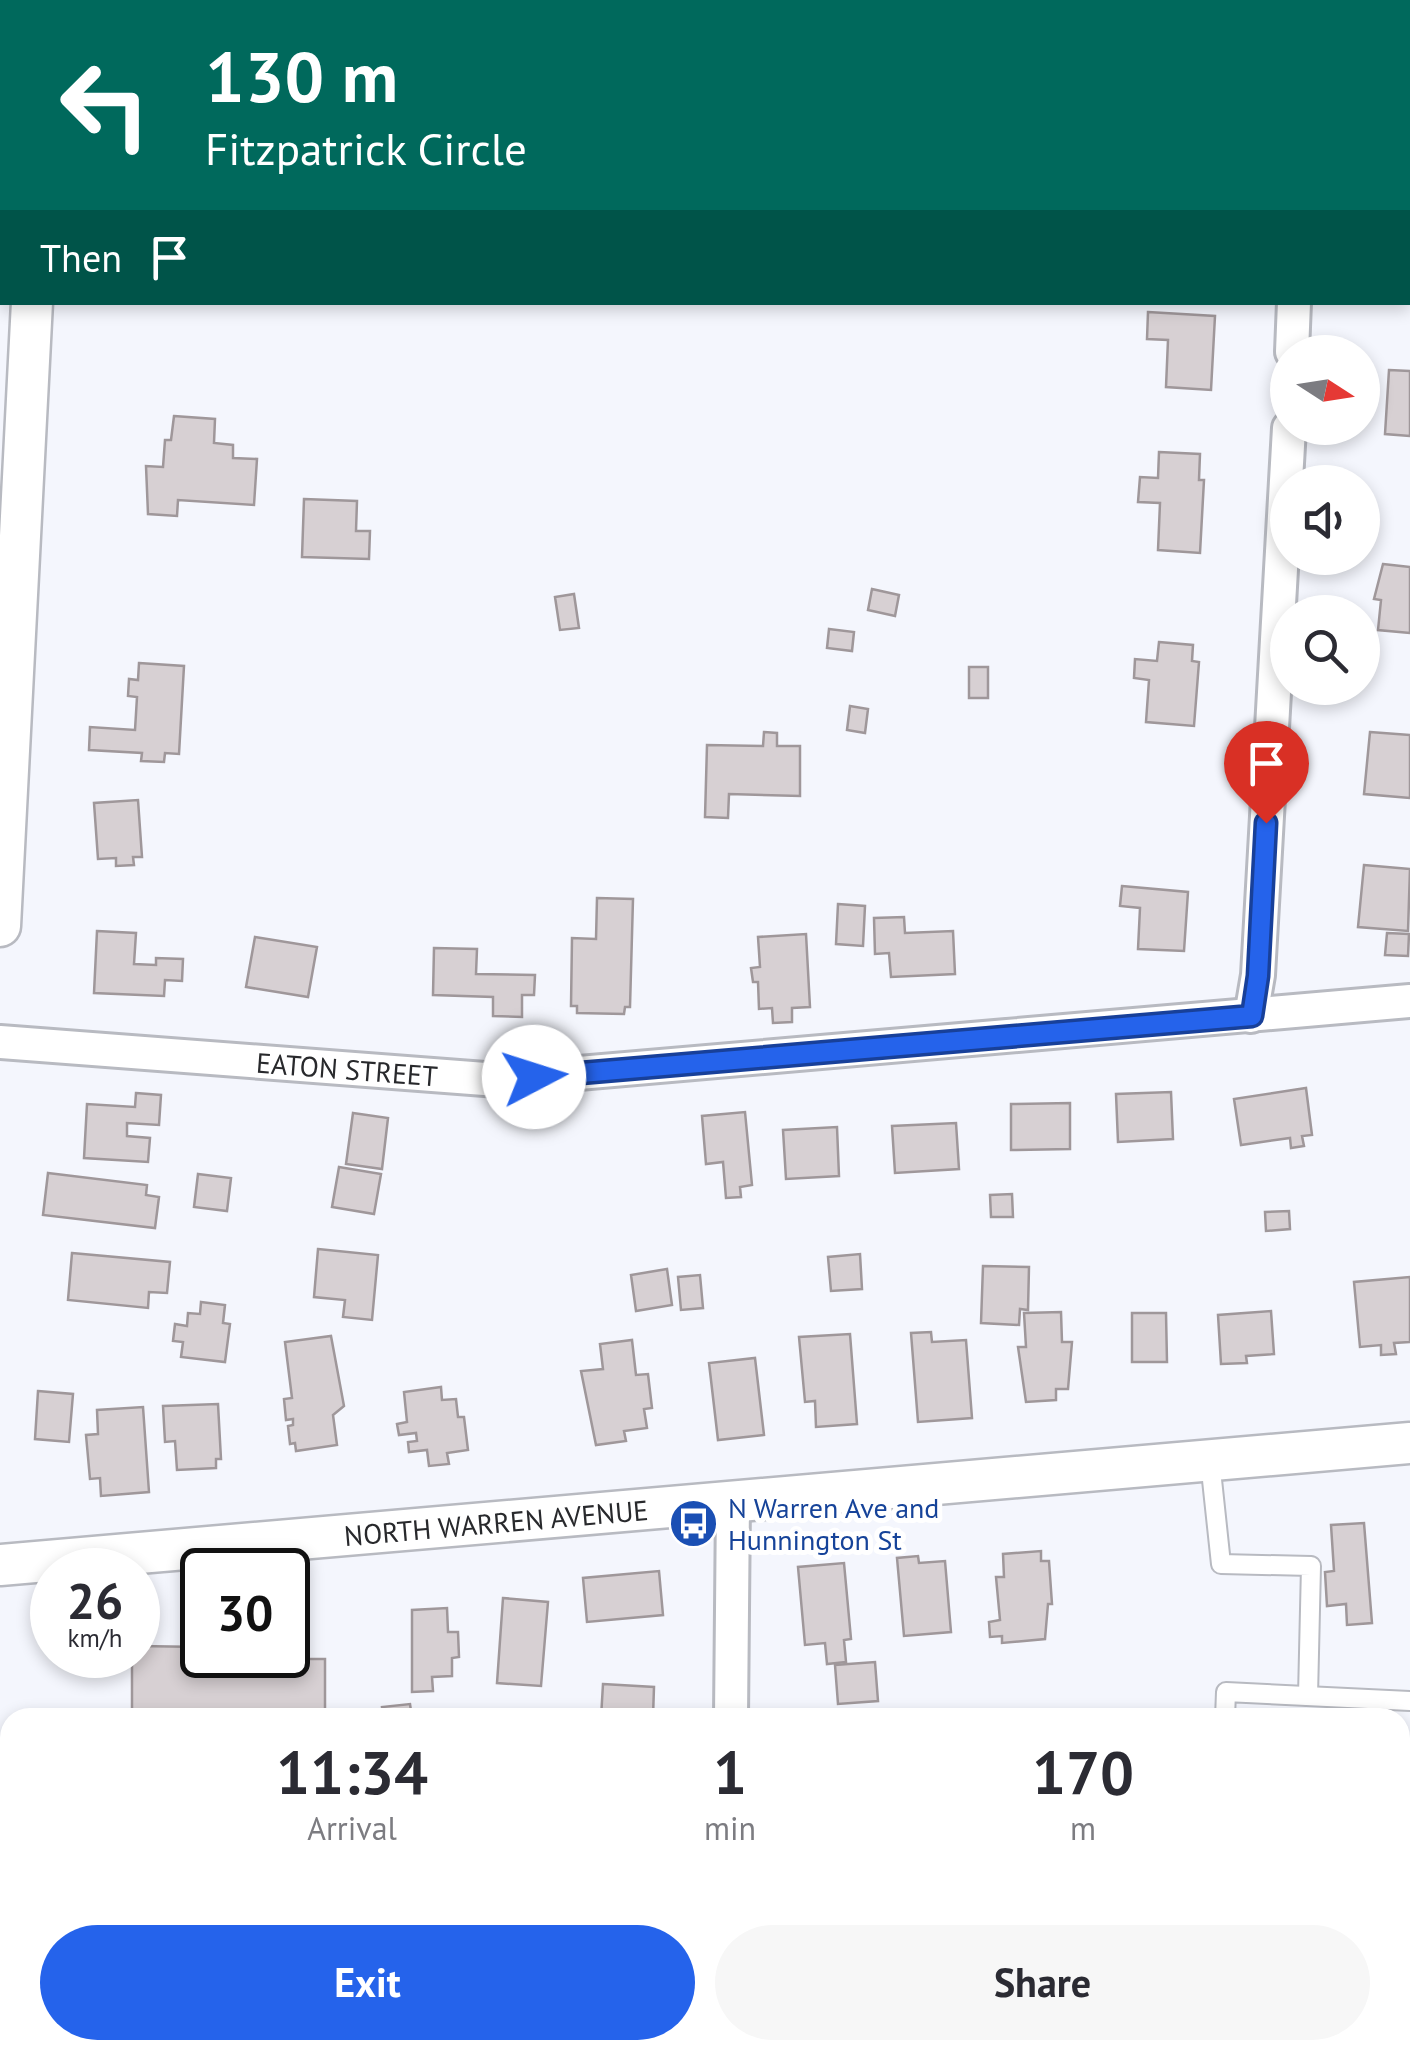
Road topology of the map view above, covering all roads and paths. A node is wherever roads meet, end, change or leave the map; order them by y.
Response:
1 (32, 305) edge
2 (1294, 305) edge
3 (1293, 335) edge
4 (1287, 445) edge
5 (8, 593) edge
6 (0, 926) edge
7 (1410, 1001) edge
8 (1252, 1016) junction
9 (0, 1042) edge
10 (1410, 1443) edge
11 (1210, 1460) junction
12 (733, 1501) junction
13 (0, 1566) edge
14 (1308, 1696) junction
15 (1410, 1701) edge
16 (731, 1708) edge
17 (1225, 1708) edge

1 - 5 street
2 - 3 street
4 - 8 street
5 - 6 street
7 - 8 street, EATON STREET
8 - 9 street, EATON STREET
10 - 11 street, NORTH WARREN AVENUE
11 - 12 street, NORTH WARREN AVENUE
11 - 14 lane
12 - 13 street, NORTH WARREN AVENUE
12 - 16 street
14 - 15 lane
14 - 17 lane

